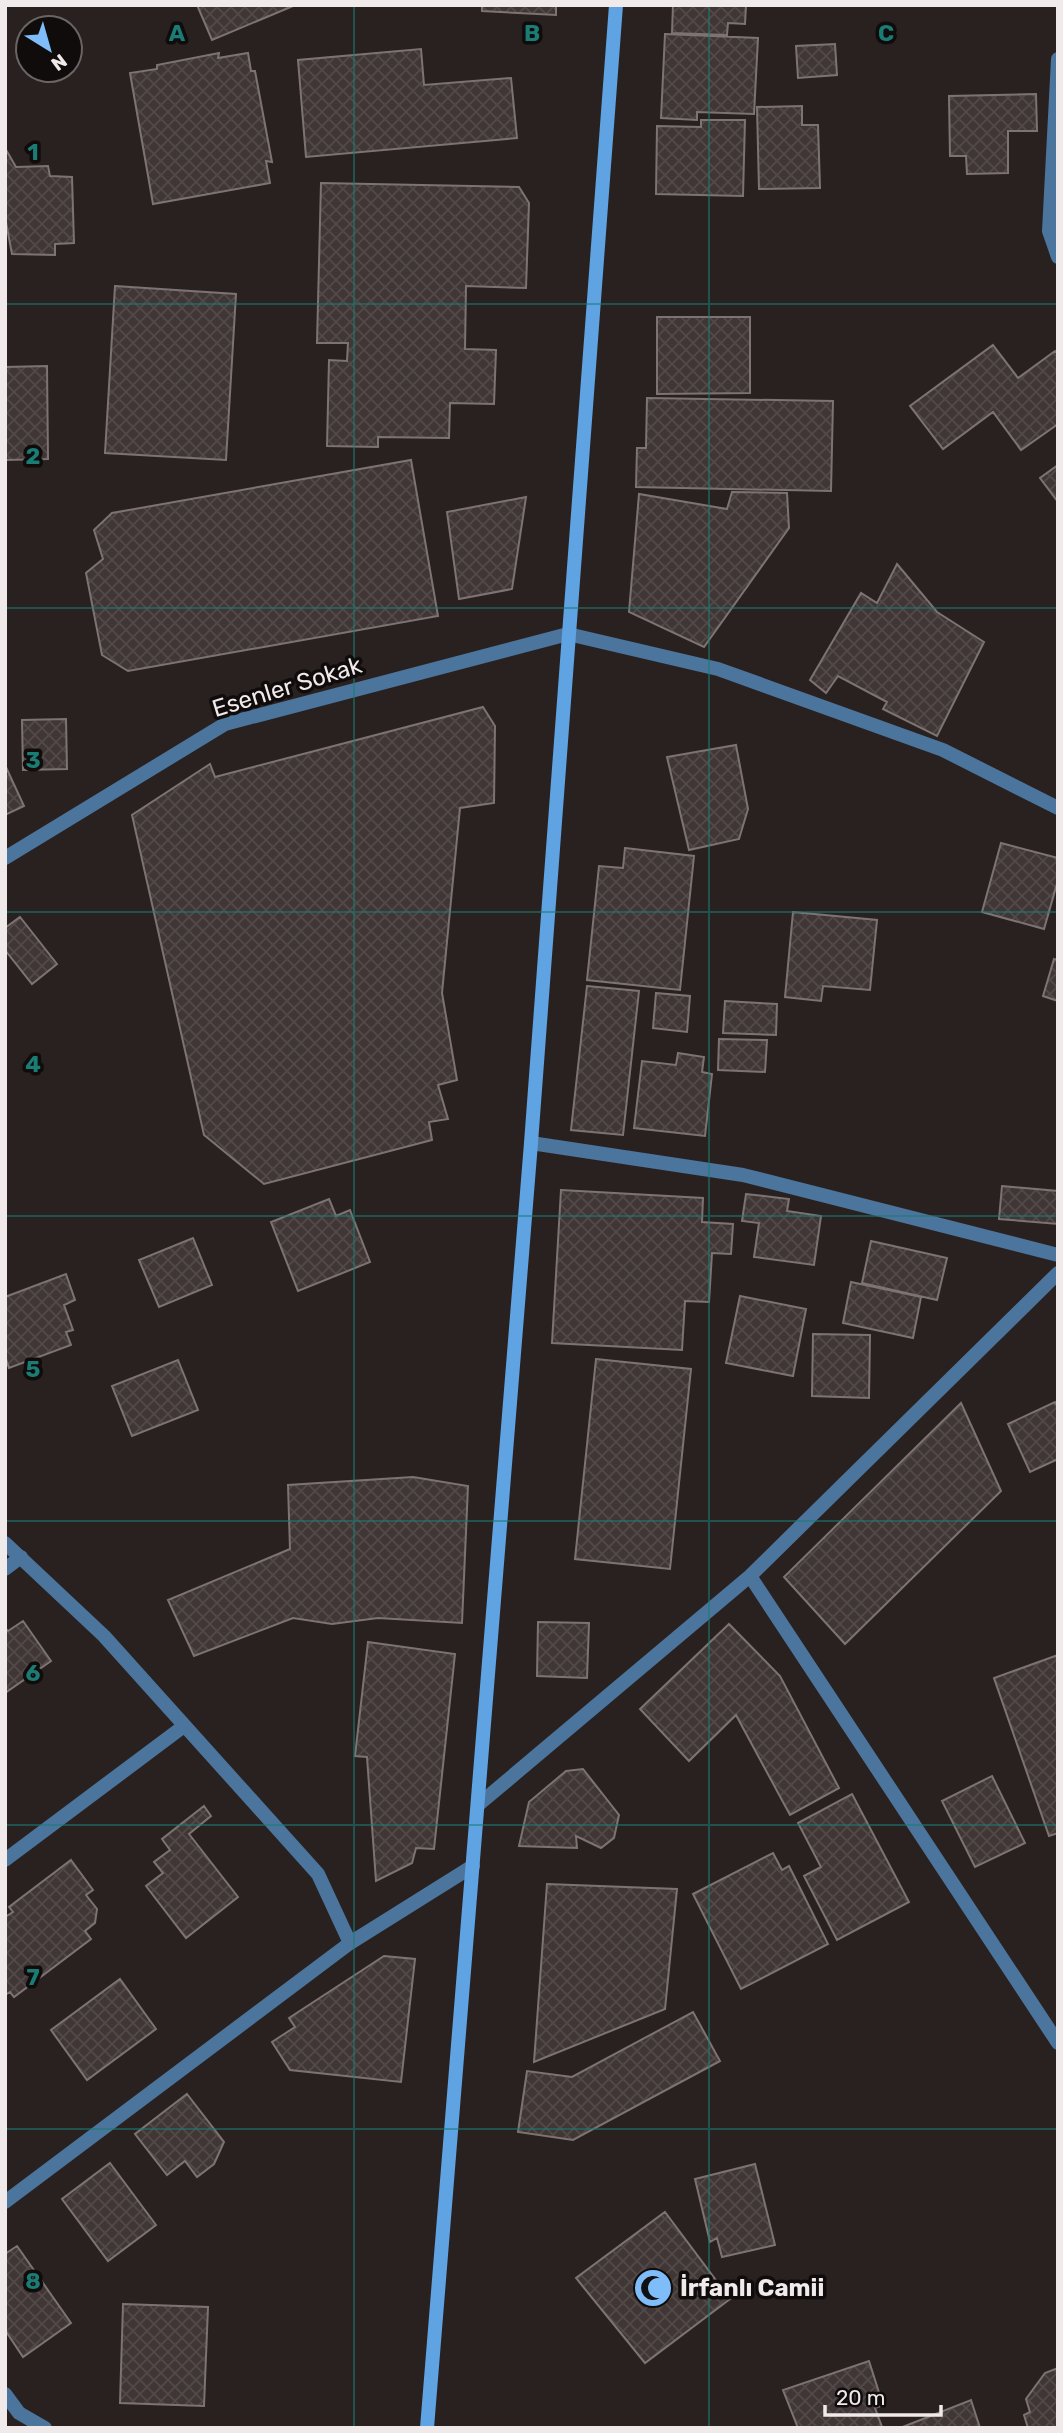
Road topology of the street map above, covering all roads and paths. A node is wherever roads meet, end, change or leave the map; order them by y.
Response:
1 (616, 5) edge
2 (1058, 59) edge
3 (1055, 171) edge
4 (1058, 257) edge
5 (568, 634) junction
6 (1058, 808) edge
7 (5, 858) edge
8 (531, 1143) junction
9 (1058, 1255) edge
10 (1058, 1273) edge
11 (5, 1543) edge
12 (21, 1557) junction
13 (5, 1569) edge
14 (750, 1576) junction
15 (184, 1726) junction
16 (478, 1805) junction
17 (5, 1860) edge
18 (473, 1866) junction
19 (350, 1942) junction
20 (1058, 2043) edge
21 (5, 2202) edge
22 (5, 2394) edge
23 (45, 2428) edge
24 (427, 2428) edge

1 - 5 main road
2 - 3 street
3 - 4 street
5 - 6 street
5 - 7 street, Esenler Sokak
5 - 8 main road
8 - 9 street
8 - 16 main road
10 - 14 street
11 - 12 street
12 - 13 street
12 - 15 street
14 - 16 street
14 - 20 street
15 - 17 street
15 - 19 street
16 - 18 main road
18 - 19 street
18 - 24 main road
19 - 21 street
22 - 23 street

